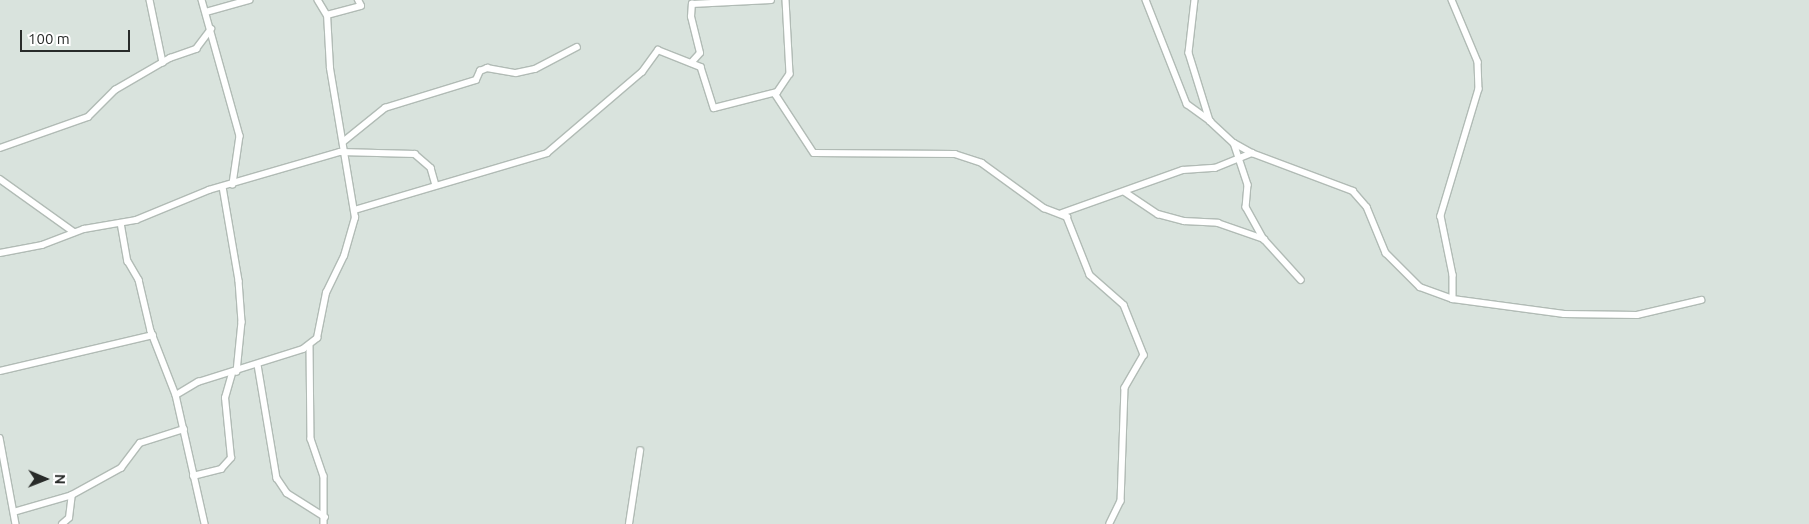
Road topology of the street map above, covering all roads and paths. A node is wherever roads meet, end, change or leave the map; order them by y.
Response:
1 (150, 0) edge
2 (202, 0) edge
3 (249, 0) edge
4 (318, 0) edge
5 (358, 0) edge
6 (771, 0) edge
7 (786, 0) edge
8 (1146, 0) edge
9 (1195, 0) edge
10 (1452, 0) edge
11 (751, 1) edge
12 (206, 12) junction
13 (327, 15) junction
14 (211, 29) junction
15 (577, 47) dead end
16 (163, 63) junction
17 (691, 63) junction
18 (777, 92) junction
19 (1210, 121) junction
20 (342, 142) junction
21 (1234, 143) junction
22 (0, 148) edge
23 (344, 152) junction
24 (1252, 153) junction
25 (1239, 158) junction
26 (0, 179) edge
27 (234, 184) junction
28 (436, 185) junction
29 (223, 187) junction
30 (1125, 192) junction
31 (355, 210) junction
32 (1062, 213) junction
33 (121, 222) junction
34 (74, 232) junction
35 (1264, 239) junction
36 (0, 253) edge
37 (1301, 280) dead end
38 (1453, 299) junction
39 (1701, 300) dead end
40 (153, 336) junction
41 (310, 346) junction
42 (258, 365) junction
43 (0, 371) edge
44 (234, 373) junction
45 (176, 395) junction
46 (184, 429) junction
47 (0, 438) edge
48 (640, 451) dead end
49 (193, 476) junction
50 (72, 495) junction
51 (14, 512) junction
52 (324, 521) edge
53 (16, 524) edge
54 (62, 524) edge
55 (205, 524) edge
56 (629, 524) edge
57 (1110, 524) edge

1 - 16 street
2 - 12 street
3 - 12 street
4 - 13 street
5 - 13 street
6 - 11 street
7 - 18 street
8 - 19 street
9 - 19 street
10 - 38 street
11 - 17 street
12 - 14 street
13 - 20 street
14 - 16 street
14 - 27 street
15 - 20 street
16 - 22 street
17 - 18 street
17 - 28 street
18 - 32 street
19 - 21 street
20 - 23 street
21 - 24 street
21 - 25 street
23 - 27 street
23 - 28 street
23 - 31 street
24 - 25 street
24 - 38 street
25 - 30 street
25 - 35 street
26 - 34 street
27 - 29 street
28 - 31 street
29 - 33 street
29 - 44 street
30 - 32 street
30 - 35 street
31 - 41 street
32 - 57 street
33 - 34 street
33 - 40 street
34 - 36 street
35 - 37 street
38 - 39 street
40 - 43 street
40 - 45 street
41 - 42 street
41 - 52 street
42 - 44 street
42 - 52 street
44 - 45 street
44 - 49 street
45 - 46 street
46 - 49 street
46 - 50 street
47 - 51 street
48 - 56 street
49 - 55 street
50 - 51 street
50 - 54 street
51 - 53 street

